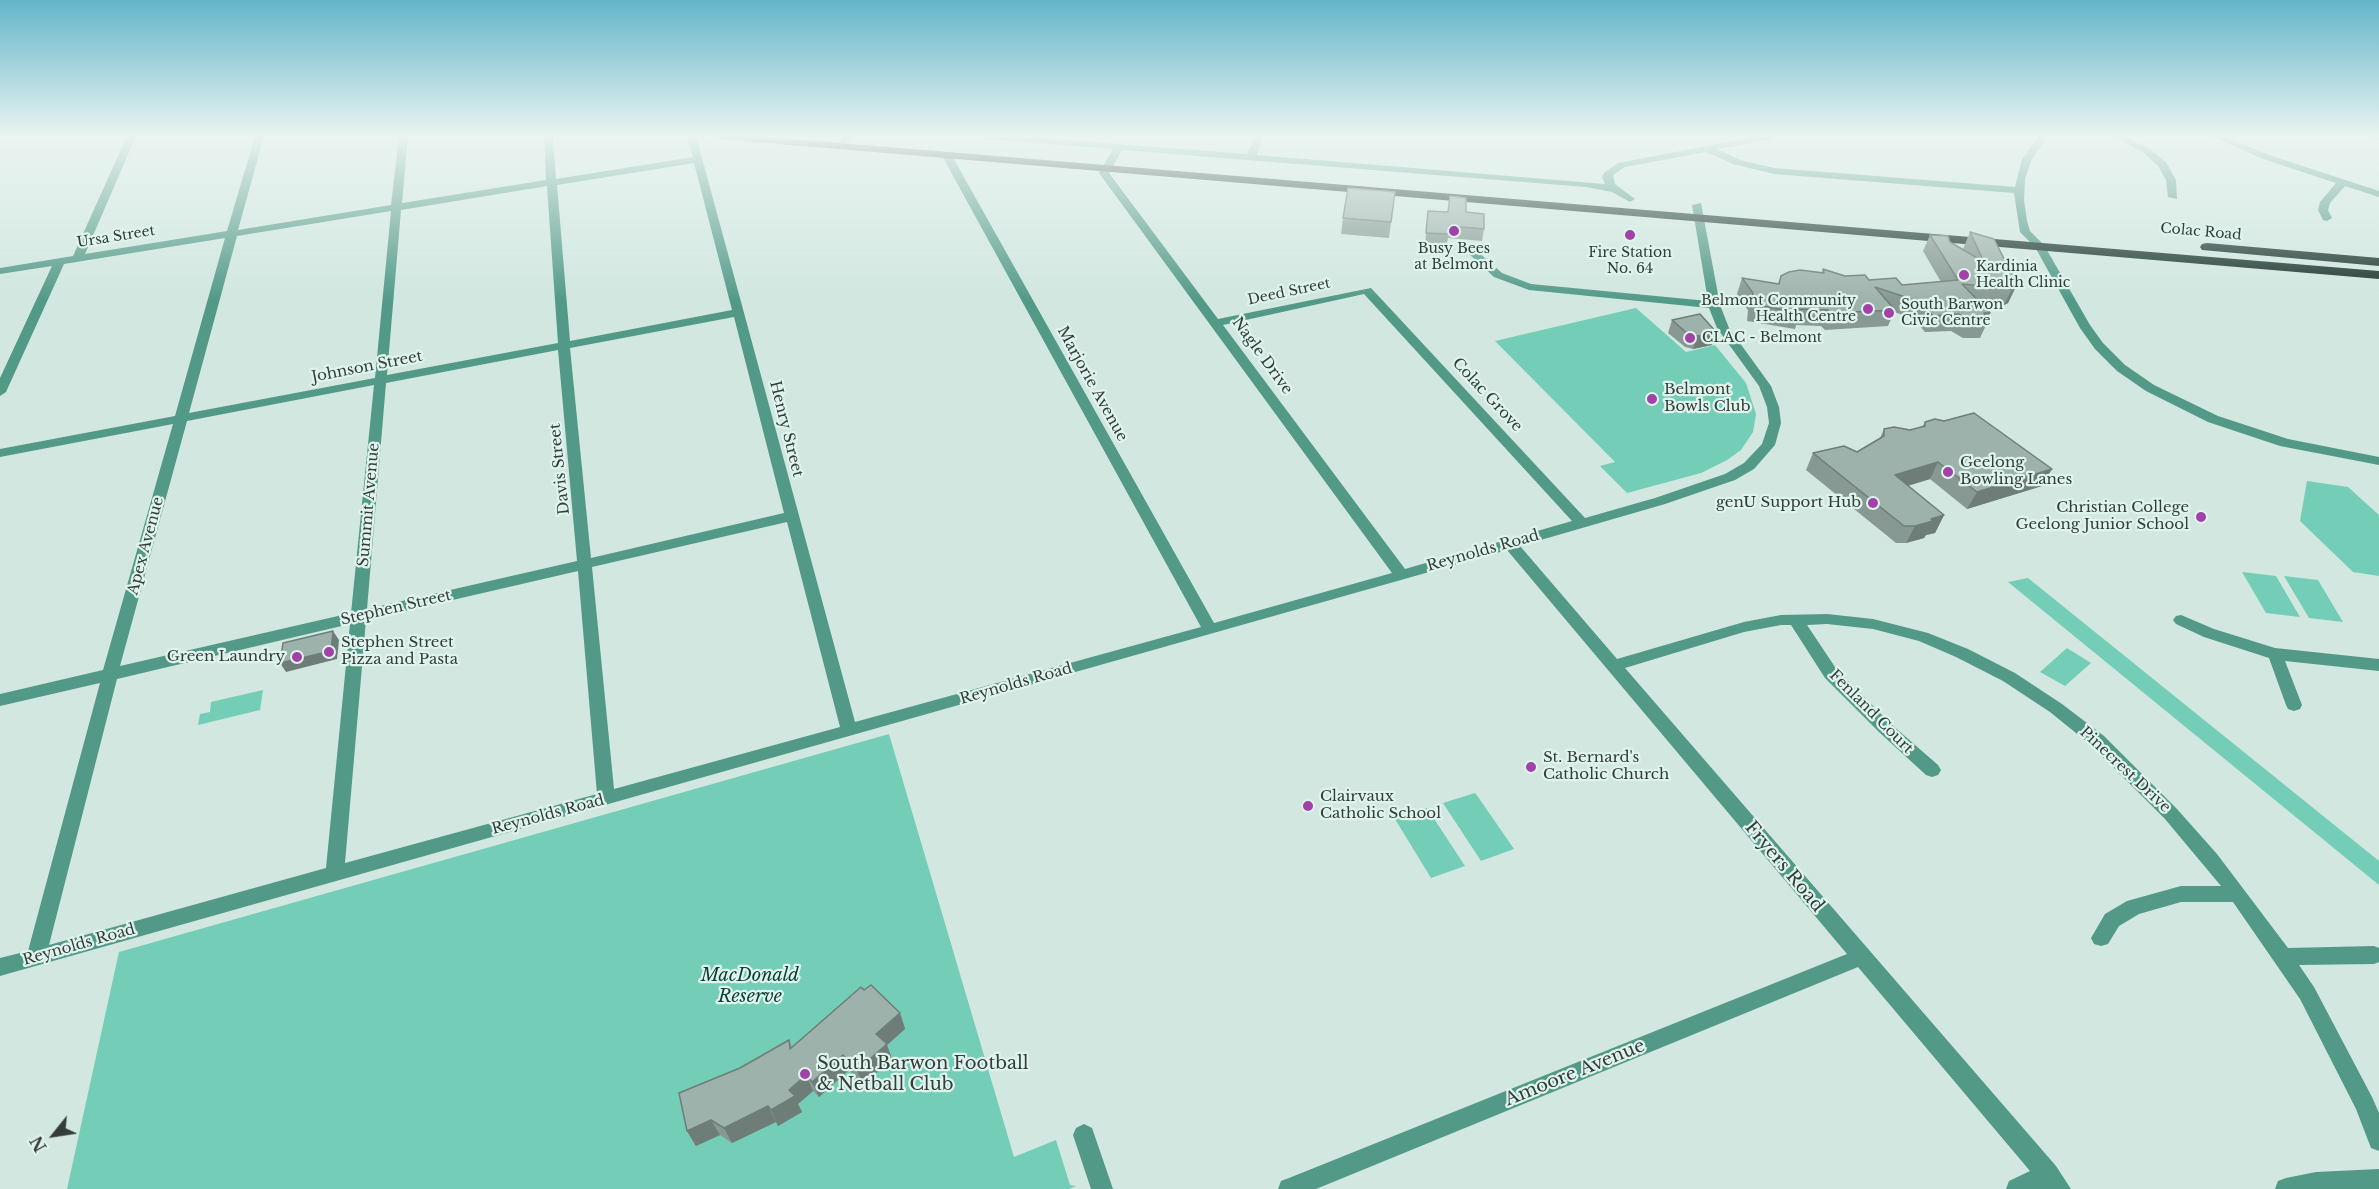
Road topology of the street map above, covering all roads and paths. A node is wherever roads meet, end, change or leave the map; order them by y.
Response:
1 (107, 191) edge
2 (243, 191) edge
3 (398, 191) edge
4 (499, 191) edge
5 (553, 191) edge
6 (707, 191) edge
7 (967, 191) edge
8 (1119, 191) edge
9 (1506, 191) edge
10 (1542, 191) edge
11 (1620, 191) edge
12 (2019, 191) edge
13 (2172, 191) edge
14 (2334, 191) edge
15 (2173, 197) dead end
16 (1636, 199) joint
17 (396, 208) junction
18 (1694, 208) junction
19 (2327, 218) dead end
20 (231, 234) junction
21 (2032, 238) junction
22 (1474, 254) dead end
23 (77, 259) junction
24 (59, 262) junction
25 (2379, 262) edge
26 (0, 271) edge
27 (2379, 275) edge
28 (1367, 290) joint
29 (1714, 305) junction
30 (739, 312) junction
31 (1217, 323) junction
32 (564, 345) junction
33 (381, 381) junction
34 (0, 392) edge
35 (181, 419) junction
36 (0, 453) edge
37 (2379, 460) edge
38 (791, 516) junction
39 (1582, 523) junction
40 (1510, 544) junction
41 (585, 564) junction
42 (1401, 575) junction
43 (358, 616) junction
44 (1796, 620) junction
45 (2181, 620) dead end
46 (1210, 630) junction
47 (2275, 654) junction
48 (2379, 665) edge
49 (1614, 666) junction
50 (111, 674) junction
51 (0, 700) edge
52 (2294, 705) dead end
53 (849, 731) junction
54 (1932, 770) dead end
55 (606, 799) junction
56 (335, 874) junction
57 (2238, 894) junction
58 (2101, 939) dead end
59 (2374, 955) dead end
60 (36, 957) junction
61 (1861, 957) junction
62 (2283, 957) junction
63 (0, 967) edge
64 (1084, 1135) dead end
65 (2379, 1140) edge
66 (2379, 1180) edge
67 (2054, 1181) edge
68 (2344, 1185) edge
69 (1102, 1189) edge
70 (1288, 1189) edge
71 (2017, 1189) edge
72 (2286, 1189) edge

1 - 23 street
2 - 20 street, Apex Avenue
3 - 17 street, Summit Avenue
4 - 17 street, Ursa Street
5 - 32 street, Davis Street
6 - 30 street, Henry Street
7 - 46 street, Marjorie Avenue
8 - 31 street, Nagle Drive
9 - 18 highway
10 - 16 highway
11 - 16 street
12 - 21 street
13 - 15 street
14 - 19 street
17 - 20 street, Ursa Street
17 - 33 street, Summit Avenue
18 - 21 highway, Colac Road
18 - 21 highway, Colac Road
18 - 29 street, Reynolds Road
20 - 23 street, Ursa Street
20 - 35 street, Apex Avenue
21 - 25 highway, Colac Road
21 - 27 highway, Colac Road
21 - 37 street
22 - 29 street
23 - 24 street, Ursa Street
24 - 26 street, Ursa Street
24 - 34 street
28 - 31 street, Deed Street
28 - 39 street, Colac Grove
29 - 39 street, Reynolds Road
30 - 32 street, Johnson Street
30 - 38 street, Henry Street
31 - 42 street, Nagle Drive
32 - 33 street, Johnson Street
32 - 41 street, Davis Street
33 - 35 street, Johnson Street
33 - 43 street, Summit Avenue
35 - 36 street, Johnson Street
35 - 50 street, Apex Avenue
38 - 41 street, Stephen Street
38 - 53 street, Henry Street
39 - 40 street, Reynolds Road
40 - 42 street, Reynolds Road
40 - 49 street, Fryers Road
41 - 43 street, Stephen Street
41 - 55 street, Davis Street
42 - 46 street, Reynolds Road
43 - 50 street, Stephen Street
43 - 56 street, Summit Avenue
44 - 49 street, Pinecrest Drive
44 - 54 street, Fenland Court
44 - 57 street, Pinecrest Drive
45 - 47 street
46 - 53 street, Reynolds Road
47 - 48 street
47 - 52 street
49 - 61 street, Fryers Road
50 - 51 street, Stephen Street
50 - 60 street, Apex Avenue
53 - 55 street, Reynolds Road
55 - 56 street, Reynolds Road
56 - 60 street, Reynolds Road
57 - 58 street
57 - 62 street, Pinecrest Drive
59 - 62 street
60 - 63 street, Reynolds Road
61 - 67 street, Fryers Road
61 - 70 street, Amoore Avenue
62 - 65 street, Pinecrest Drive
64 - 69 street
66 - 68 street
67 - 71 street
68 - 72 street

